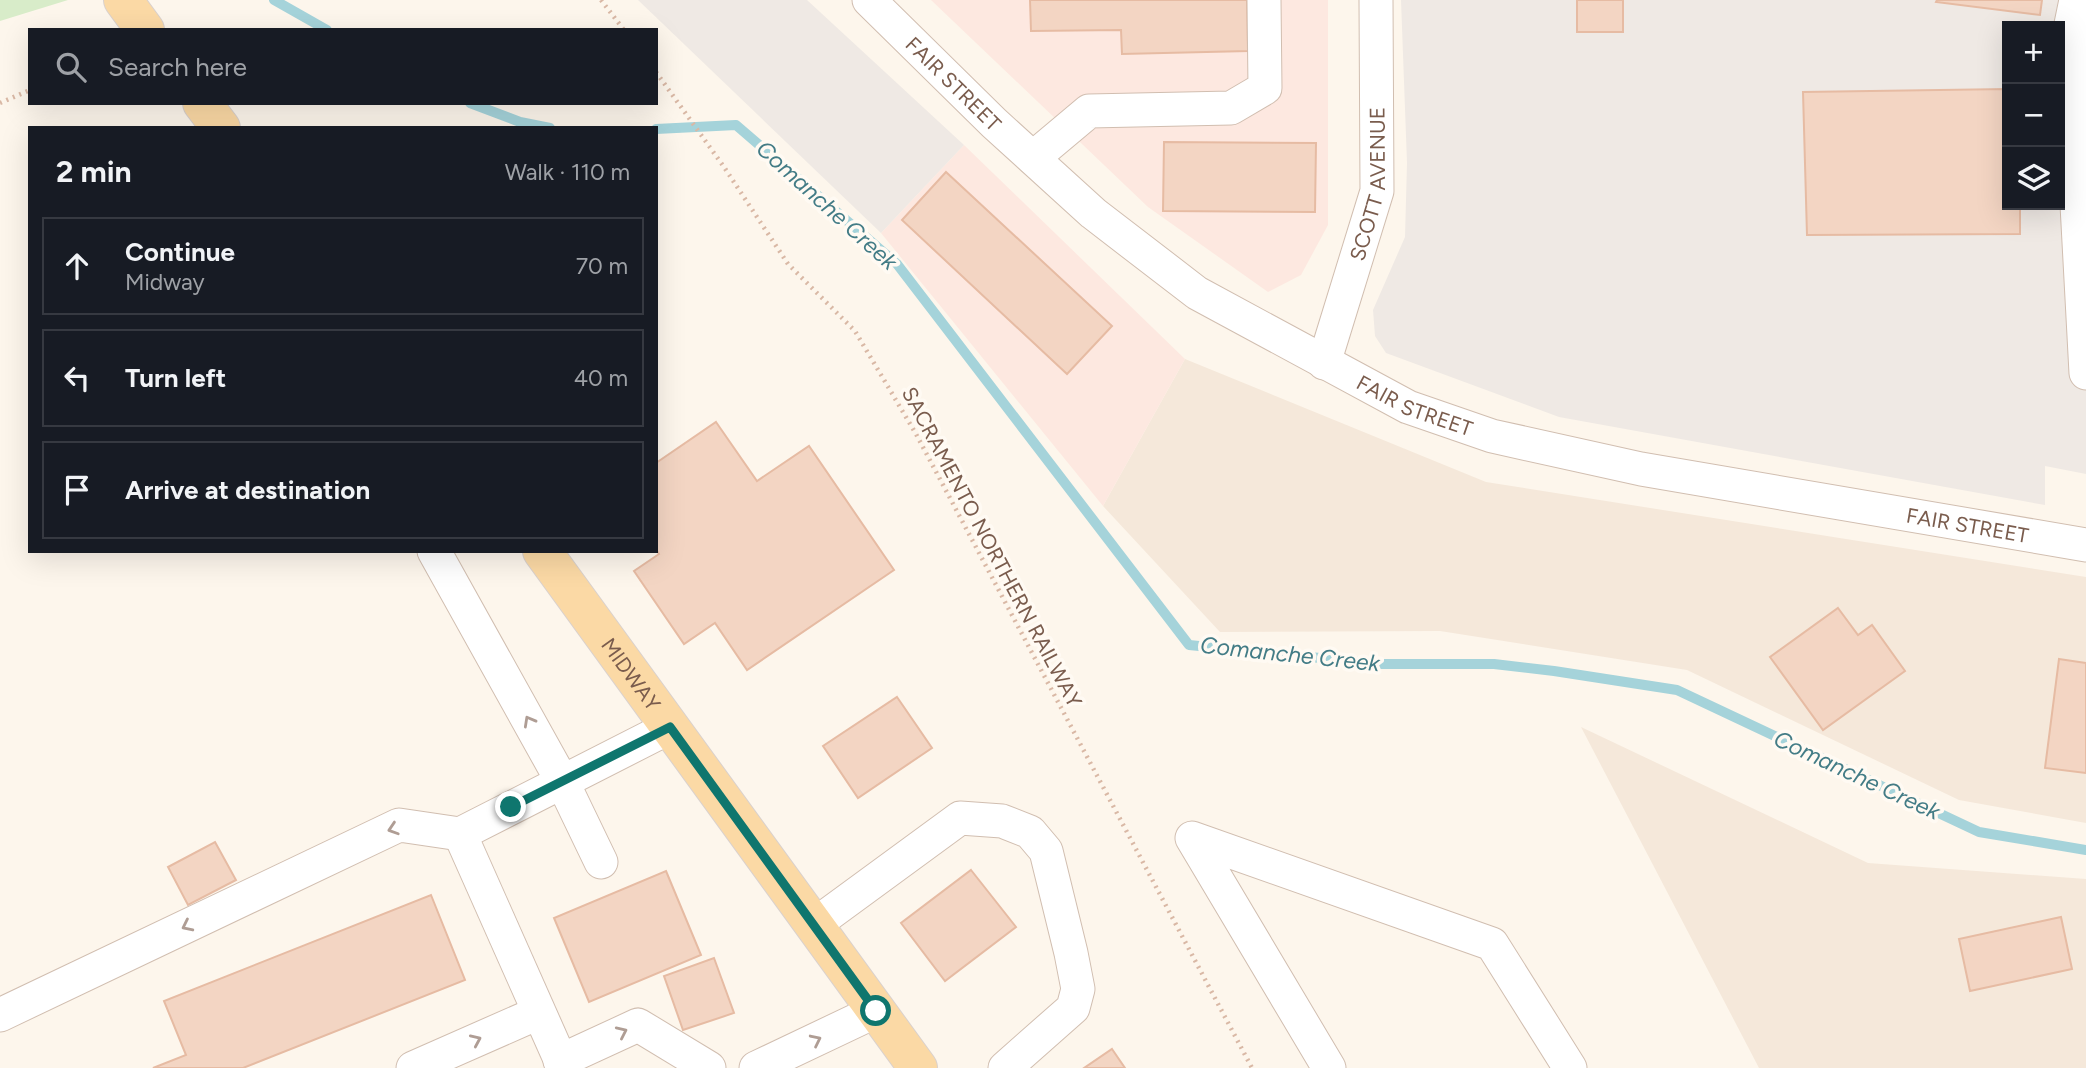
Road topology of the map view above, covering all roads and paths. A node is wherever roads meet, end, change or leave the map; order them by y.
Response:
1 (123, 0) edge
2 (601, 0) edge
3 (869, 0) edge
4 (1264, 0) edge
5 (1376, 0) edge
6 (2076, 0) edge
7 (144, 28) edge
8 (622, 28) edge
9 (658, 75) edge
10 (28, 91) edge
11 (0, 103) edge
12 (204, 105) edge
13 (219, 126) edge
14 (2080, 130) edge
15 (1033, 158) junction
16 (1325, 363) junction
17 (2086, 373) edge
18 (2086, 545) edge
19 (435, 553) edge
20 (543, 553) edge
21 (670, 727) junction
22 (562, 780) junction
23 (460, 834) junction
24 (601, 862) dead end
25 (814, 925) junction
26 (876, 1011) junction
27 (538, 1013) junction
28 (0, 1015) edge
29 (562, 1064) edge
30 (413, 1068) edge
31 (709, 1068) edge
32 (755, 1068) edge
33 (918, 1068) edge
34 (1004, 1068) edge
35 (1252, 1068) edge
36 (1329, 1068) edge
37 (1570, 1068) edge

1 - 7 main road
2 - 8 path
3 - 15 street, FAIR STREET
4 - 15 street
5 - 16 street, SCOTT AVENUE
6 - 14 street
9 - 35 path, SACRAMENTO NORTHERN RAILWAY
10 - 11 path
12 - 13 main road
14 - 17 street
15 - 16 street, FAIR STREET
16 - 18 street, FAIR STREET
22 -> 19 street
20 - 21 main road, MIDWAY
21 - 22 street
21 - 25 main road, MIDWAY
22 - 23 street
22 - 24 street
23 - 27 street
23 -> 28 street
25 - 26 main road, MIDWAY
25 - 34 street
32 -> 26 street
26 - 33 main road, MIDWAY
27 - 29 street
30 -> 27 street
29 -> 31 street
36 - 37 street

